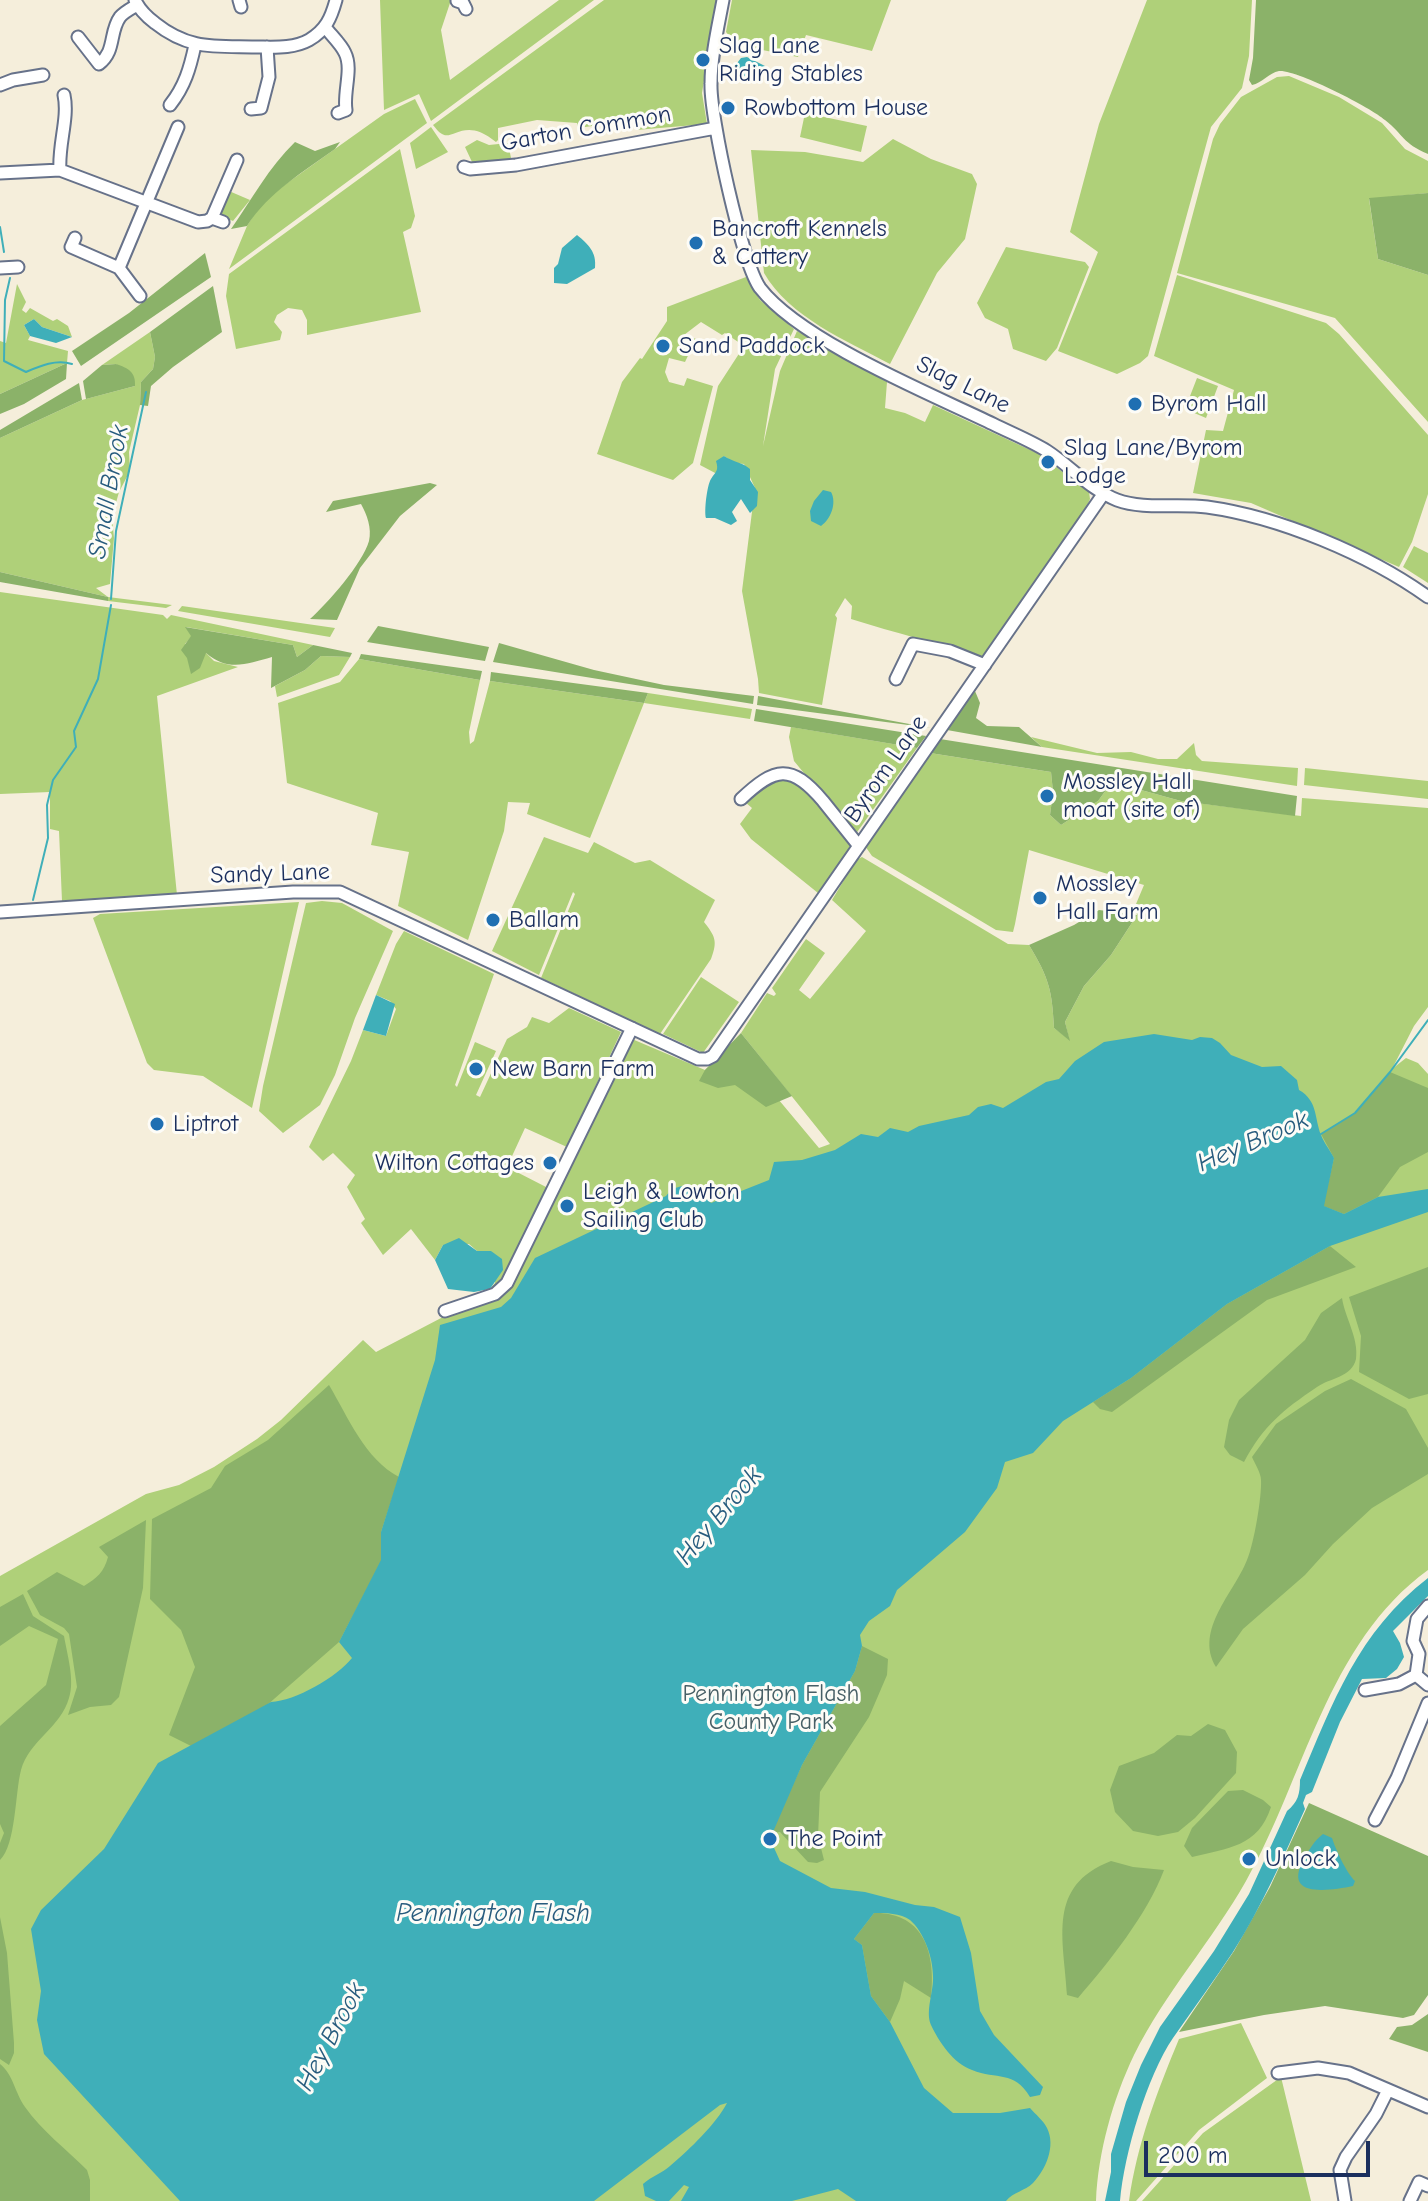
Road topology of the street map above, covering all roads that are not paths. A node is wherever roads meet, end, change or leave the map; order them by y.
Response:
1 (336, 0) edge
2 (723, 0) edge
3 (136, 2) edge
4 (325, 27) junction
5 (78, 37) dead end
6 (195, 45) junction
7 (267, 47) junction
8 (43, 75) dead end
9 (0, 85) edge
10 (64, 95) dead end
11 (170, 105) dead end
12 (261, 109) dead end
13 (346, 113) dead end
14 (178, 127) dead end
15 (716, 128) junction
16 (237, 160) dead end
17 (464, 167) dead end
18 (60, 170) junction
19 (0, 173) edge
20 (147, 202) junction
21 (75, 238) dead end
22 (18, 267) dead end
23 (0, 268) edge
24 (119, 268) junction
25 (140, 296) dead end
26 (1104, 493) junction
27 (1428, 597) edge
28 (985, 665) junction
29 (896, 679) dead end
30 (741, 799) dead end
31 (859, 846) junction
32 (0, 912) edge
33 (632, 1028) junction
34 (698, 1059) joint
35 (445, 1311) dead end
36 (1428, 1606) edge
37 (1416, 1675) junction
38 (1428, 1685) edge
39 (1365, 1690) dead end
40 (1428, 1703) edge
41 (1375, 1820) dead end
42 (1278, 2073) dead end
43 (1388, 2090) junction
44 (1428, 2107) edge
45 (1428, 2186) edge
46 (1345, 2201) edge
47 (1410, 2201) edge

1 - 4 street
2 - 15 street, Slag Lane
3 - 5 street
3 - 6 street
4 - 7 street
4 - 13 street
6 - 7 street
6 - 11 street
7 - 12 street
8 - 9 street
10 - 18 street
14 - 20 street
15 - 17 street, Garton Common
15 - 26 street, Slag Lane
16 - 20 street
18 - 19 street
18 - 20 street
20 - 24 street
21 - 24 street
22 - 23 street
24 - 25 street
26 - 27 street, Slag Lane
26 - 28 street, Byrom Lane
28 - 29 street
28 - 31 street, Byrom Lane
30 - 31 street
31 - 34 street, Byrom Lane
32 - 33 street, Sandy Lane
33 - 34 street, Sandy Lane
33 - 35 street
36 - 37 street
37 - 38 street
37 - 39 street
40 - 41 street
42 - 43 street
43 - 44 street
43 - 46 street
45 - 47 street

